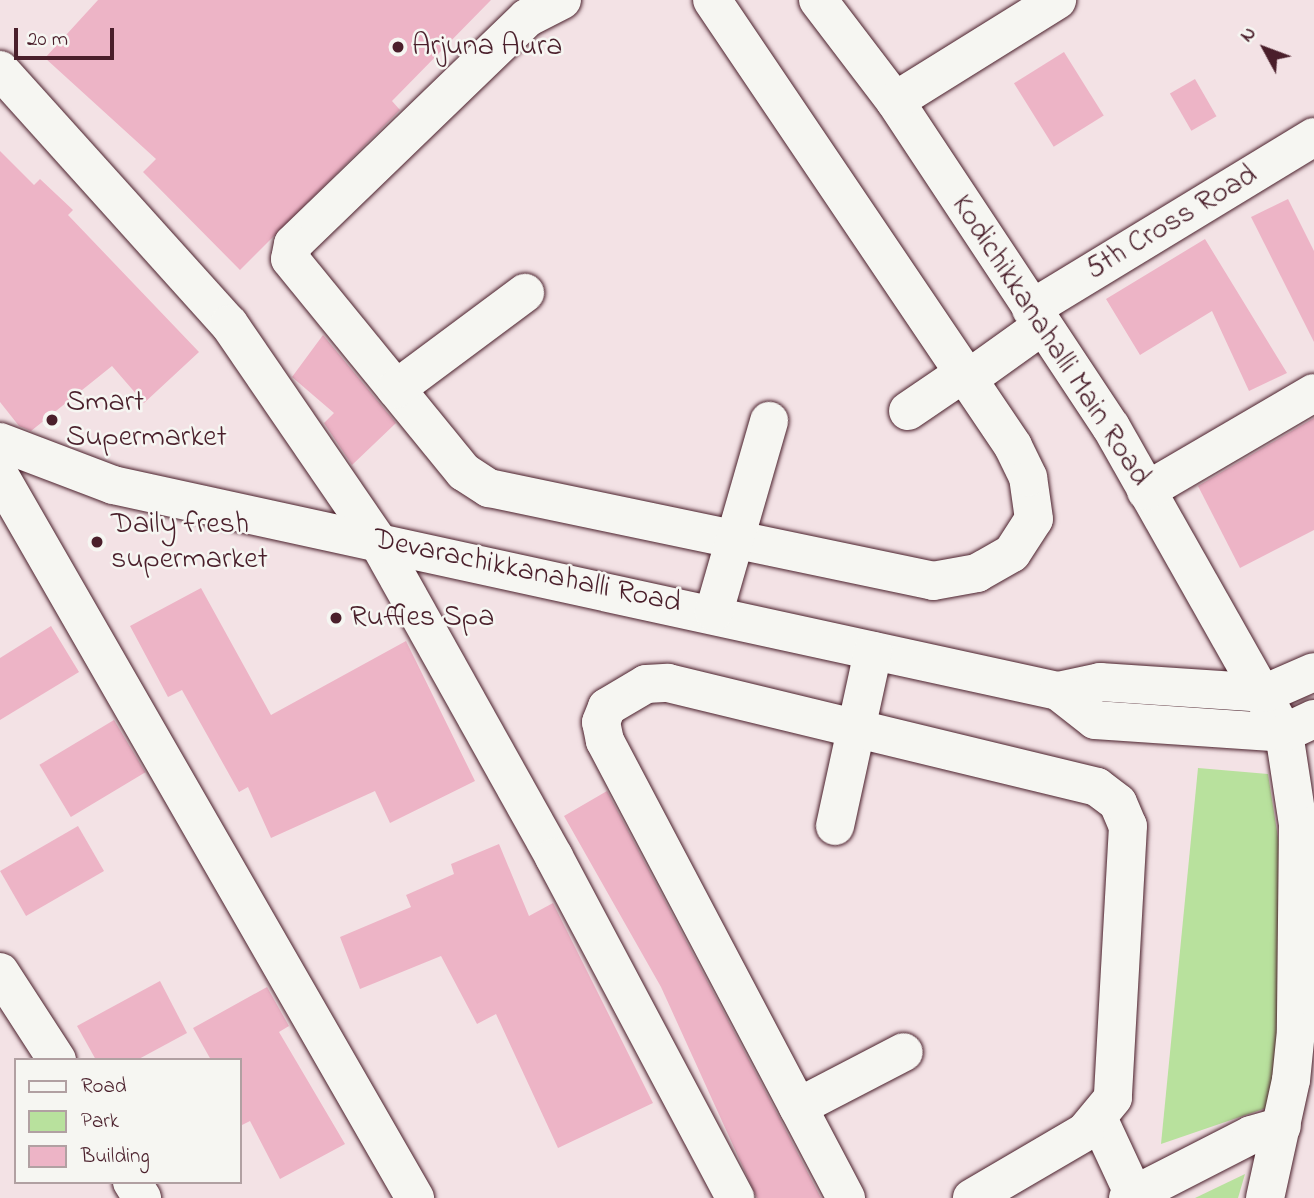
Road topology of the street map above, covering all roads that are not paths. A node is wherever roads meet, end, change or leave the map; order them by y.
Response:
1 (562, 0) edge
2 (712, 0) edge
3 (818, 0) edge
4 (1057, 0) edge
5 (0, 70) edge
6 (895, 101) junction
7 (1314, 137) edge
8 (525, 293) dead end
9 (1036, 317) junction
10 (966, 376) junction
11 (396, 388) junction
12 (1314, 393) edge
13 (908, 411) dead end
14 (769, 421) dead end
15 (0, 442) edge
16 (0, 476) edge
17 (1146, 491) junction
18 (738, 538) junction
19 (377, 540) junction
20 (715, 612) junction
21 (873, 651) junction
22 (1314, 672) edge
23 (1058, 691) junction
24 (1266, 693) junction
25 (1299, 726) edge
26 (857, 729) junction
27 (1306, 825) edge
28 (835, 827) dead end
29 (0, 972) edge
30 (904, 1052) dead end
31 (56, 1058) edge
32 (1303, 1083) edge
33 (798, 1107) junction
34 (1099, 1120) junction
35 (1282, 1126) junction
36 (725, 1194) edge
37 (1131, 1196) edge
38 (415, 1198) edge
39 (846, 1198) edge
40 (972, 1198) edge
41 (1265, 1198) edge

1 - 11 street
2 - 10 street
3 - 6 street, Kodichikkanahalli Main Road
4 - 6 street
5 - 19 street
6 - 9 street, Kodichikkanahalli Main Road
7 - 9 street, 5th Cross Road
8 - 11 street
9 - 10 street, 5th Cross Road
9 - 17 street, Kodichikkanahalli Main Road
10 - 13 street, 5th Cross Road
10 - 18 street
11 - 18 street
12 - 17 street
14 - 18 street
15 - 19 street, Devarachikkanahalli Road
16 - 38 street
17 - 24 street, Kodichikkanahalli Main Road
18 - 20 street
19 - 20 street, Devarachikkanahalli Road
19 - 36 street
20 - 21 street, Devarachikkanahalli Road
21 - 23 street, Devarachikkanahalli Road
21 - 26 street
22 - 24 street, Devarachikkanahalli Road
23 - 24 street, Devarachikkanahalli Road
23 - 25 street, Devarachikkanahalli Road
24 - 25 street
25 - 27 street
26 - 28 street
26 - 33 street
26 - 34 street
27 - 32 street
29 - 31 street
30 - 33 street
32 - 35 street
33 - 39 street
34 - 37 street
34 - 40 street
35 - 37 street
35 - 41 street

